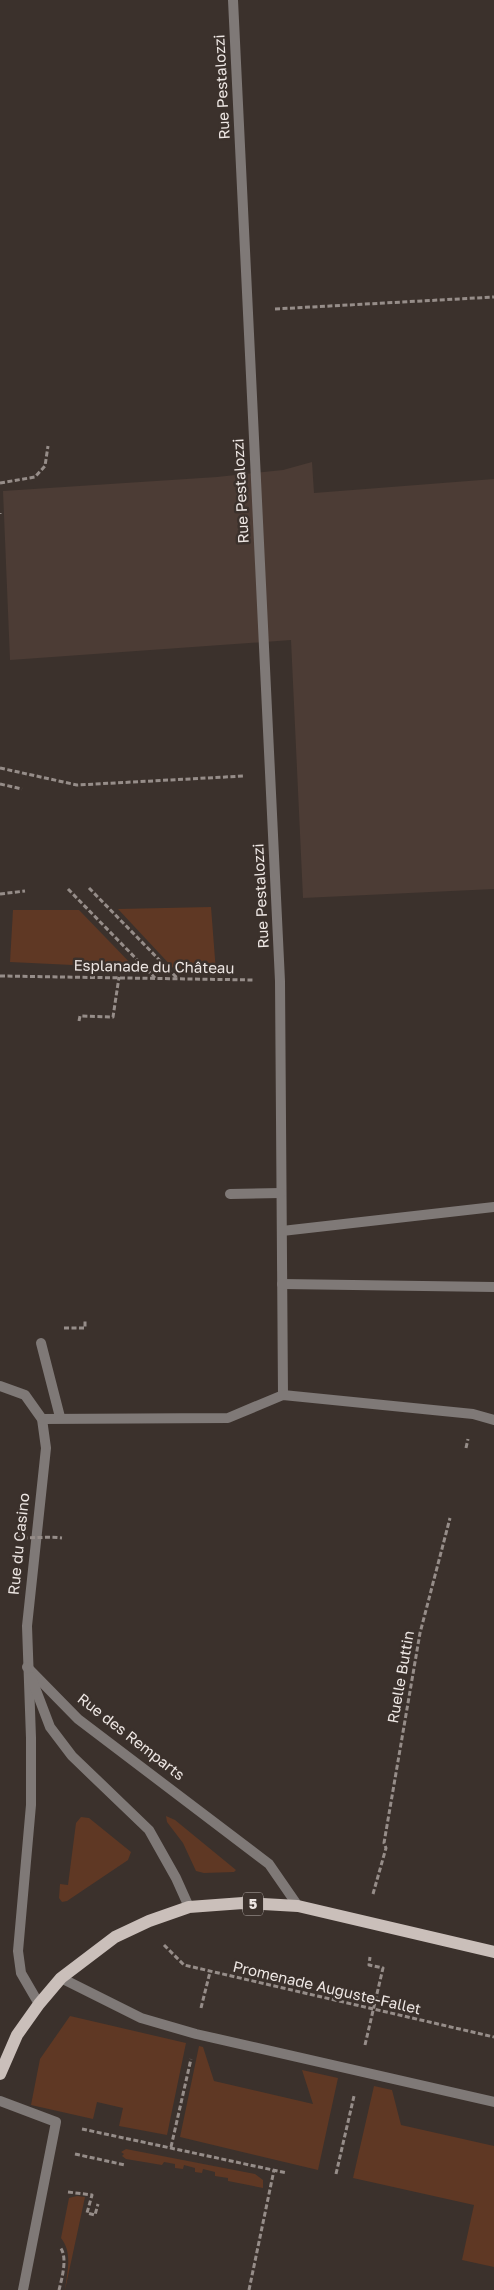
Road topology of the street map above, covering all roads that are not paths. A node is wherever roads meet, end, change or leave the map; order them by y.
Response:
1 (233, 0) edge
2 (281, 1193) junction
3 (230, 1194) dead end
4 (494, 1207) edge
5 (282, 1231) junction
6 (282, 1284) junction
7 (494, 1287) edge
8 (41, 1343) dead end
9 (0, 1386) edge
10 (283, 1395) junction
11 (60, 1417) junction
12 (42, 1418) junction
13 (494, 1420) edge
14 (27, 1667) junction
15 (298, 1906) junction
16 (189, 1907) junction
17 (494, 1952) edge
18 (61, 1978) junction
19 (38, 2004) junction
20 (0, 2074) edge
21 (0, 2100) edge
22 (494, 2102) edge
23 (23, 2290) edge

1 - 2 street, Rue Pestalozzi
2 - 3 street
2 - 5 street, Rue Pestalozzi
4 - 5 street
5 - 6 street, Rue Pestalozzi
6 - 7 street
6 - 10 street, Rue Pestalozzi
8 - 11 street
9 - 12 street, Rue du Casino
10 - 11 street
10 - 13 street
11 - 12 street
12 - 14 street, Rue du Casino
14 - 15 street, Rue des Remparts
14 - 16 street
14 - 19 street, Rue du Casino
15 - 16 main road, 5
15 - 17 main road, 5
16 - 18 main road, 5
18 - 19 main road, 5
18 - 22 street
19 - 20 main road, 5
21 - 23 street

